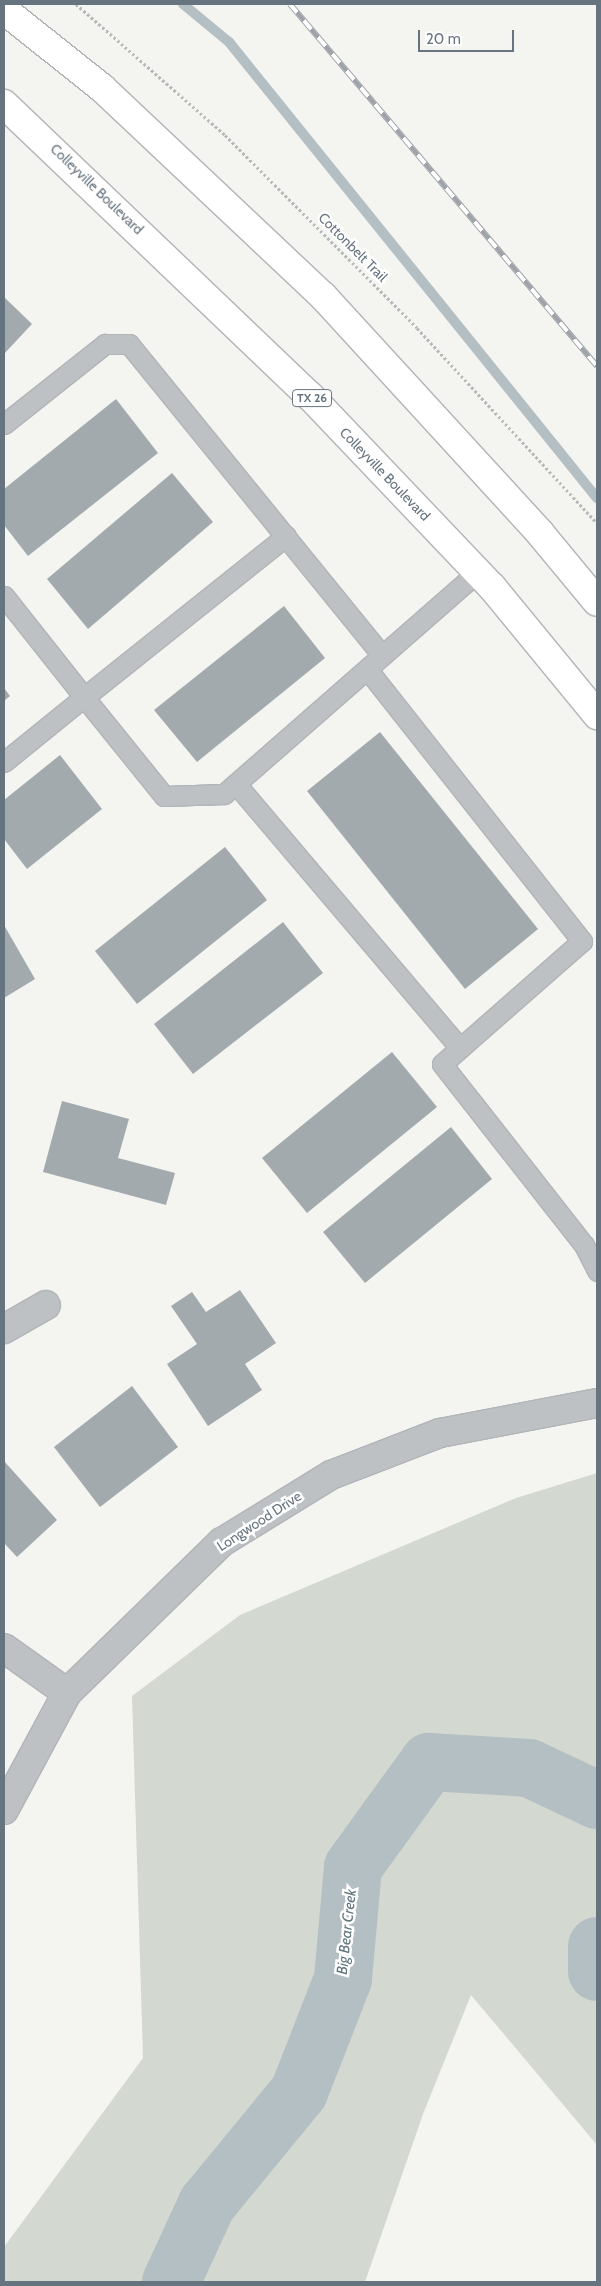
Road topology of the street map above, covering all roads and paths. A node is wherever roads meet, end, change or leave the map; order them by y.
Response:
1 (76, 4) edge
2 (4, 10) edge
3 (4, 104) edge
4 (4, 424) edge
5 (597, 524) edge
6 (286, 536) junction
7 (478, 572) junction
8 (4, 596) edge
9 (597, 602) edge
10 (382, 656) junction
11 (367, 669) junction
12 (84, 697) junction
13 (597, 715) edge
14 (4, 762) edge
15 (236, 784) junction
16 (460, 1048) junction
17 (597, 1271) edge
18 (46, 1305) dead end
19 (4, 1329) edge
20 (597, 1403) edge
21 (4, 1648) edge
22 (67, 1693) junction
23 (4, 1810) edge

1 - 5 path, Cottonbelt Trail
2 - 9 main road
3 - 7 main road, Colleyville Boulevard / TX 26
4 - 6 lane
6 - 10 lane
6 - 12 lane
7 - 10 lane
7 - 13 main road, Colleyville Boulevard / TX 26
8 - 12 lane
10 - 11 lane
11 - 15 lane
11 - 16 lane
12 - 14 lane
12 - 15 lane
15 - 16 lane
16 - 17 lane
18 - 19 street
20 - 22 street, Longwood Drive
21 - 22 street
22 - 23 street, Longwood Drive

